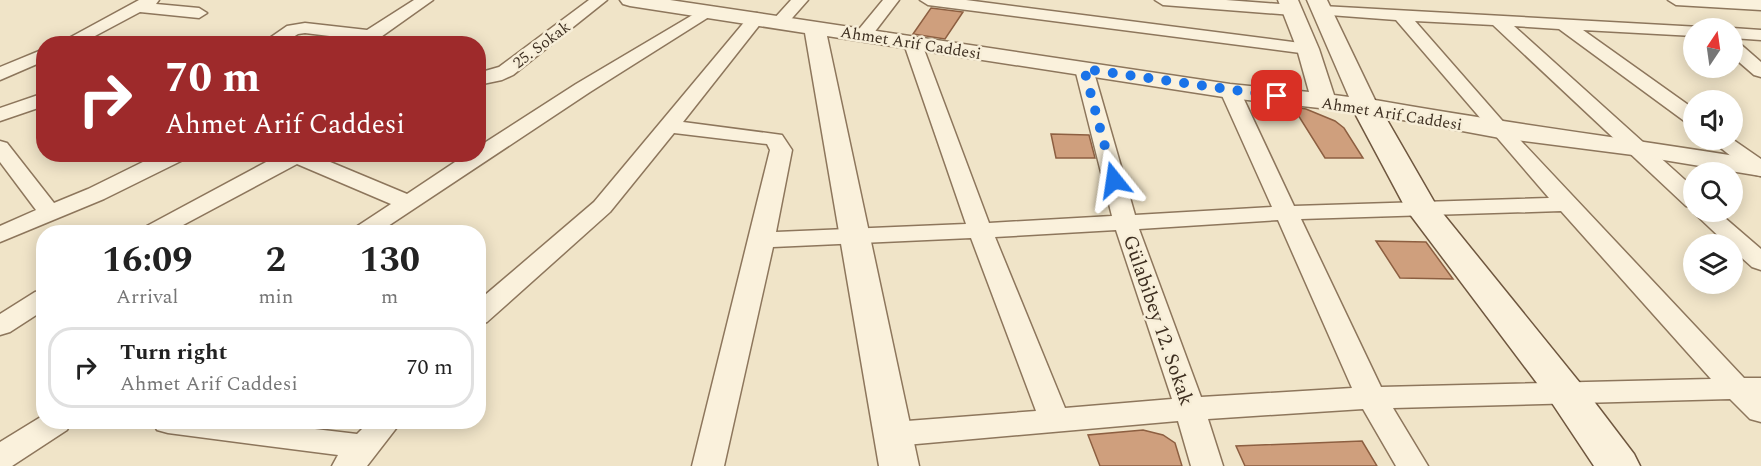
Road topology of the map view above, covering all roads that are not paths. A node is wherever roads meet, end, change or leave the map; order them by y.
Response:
1 (425, 0) edge
2 (599, 0) edge
3 (630, 0) edge
4 (800, 0) edge
5 (891, 0) edge
6 (928, 0) edge
7 (1169, 0) edge
8 (1676, 0) edge
9 (145, 3) edge
10 (1290, 5) edge
11 (1319, 5) edge
12 (1761, 5) edge
13 (694, 7) edge
14 (199, 12) dead end
15 (1401, 15) junction
16 (757, 18) junction
17 (1497, 20) junction
18 (780, 21) junction
19 (1563, 24) junction
20 (815, 28) junction
21 (1683, 30) edge
22 (864, 34) junction
23 (1743, 34) edge
24 (1761, 35) edge
25 (81, 36) edge
26 (283, 36) edge
27 (345, 36) edge
28 (371, 36) edge
29 (913, 44) junction
30 (1308, 49) junction
31 (1743, 55) edge
32 (36, 58) edge
33 (1084, 69) junction
34 (1761, 71) edge
35 (0, 74) edge
36 (486, 78) edge
37 (1230, 91) junction
38 (36, 102) edge
39 (1324, 102) junction
40 (1365, 106) junction
41 (1683, 111) edge
42 (0, 115) edge
43 (669, 126) junction
44 (1500, 130) junction
45 (0, 147) edge
46 (1634, 147) junction
47 (1735, 150) edge
48 (486, 152) edge
49 (161, 162) edge
50 (283, 162) edge
51 (312, 162) edge
52 (471, 162) edge
53 (1761, 168) edge
54 (1683, 191) edge
55 (409, 203) junction
56 (1569, 204) junction
57 (1422, 208) junction
58 (50, 213) junction
59 (1285, 213) junction
60 (1716, 222) edge
61 (1126, 224) junction
62 (166, 225) edge
63 (375, 225) edge
64 (980, 230) junction
65 (0, 235) edge
66 (855, 238) junction
67 (762, 240) junction
68 (1761, 262) edge
69 (36, 303) edge
70 (486, 309) edge
71 (0, 326) edge
72 (1749, 388) edge
73 (1566, 393) junction
74 (1371, 398) junction
75 (1190, 409) junction
76 (1761, 411) edge
77 (1055, 420) junction
78 (45, 429) edge
79 (207, 429) edge
80 (380, 429) edge
81 (894, 434) junction
82 (356, 456) edge
83 (0, 458) edge
84 (708, 466) edge
85 (899, 466) edge
86 (1207, 466) edge
87 (1412, 466) edge
88 (1618, 466) edge

1 - 28 street
2 - 36 street, 25. Sokak
3 - 13 street, Ahmet Arif Caddesi
4 - 18 street
5 - 22 street
6 - 30 street
7 - 10 street
8 - 12 street
9 - 14 street
9 - 25 street
10 - 30 street
11 - 15 street
11 - 40 street
13 - 16 street, Ahmet Arif Caddesi
13 - 48 street
15 - 17 street
15 - 44 street
16 - 18 street, Ahmet Arif Caddesi
16 - 43 street
17 - 19 street
17 - 46 street
18 - 20 street, Ahmet Arif Caddesi
19 - 21 street
19 - 41 street
20 - 22 street, Ahmet Arif Caddesi
20 - 66 street
22 - 29 street, Ahmet Arif Caddesi
23 - 24 street
26 - 27 street
29 - 33 street, Ahmet Arif Caddesi
29 - 64 street
30 - 39 street
31 - 34 street
32 - 35 street
33 - 37 street, Ahmet Arif Caddesi
33 - 61 street, Gülabibey 12. Sokak
37 - 39 street, Ahmet Arif Caddesi
37 - 59 street
38 - 42 street
39 - 40 street, Ahmet Arif Caddesi
40 - 44 street, Ahmet Arif Caddesi
40 - 57 main road
43 - 67 street
43 - 70 street
44 - 46 street, Ahmet Arif Caddesi
44 - 56 street
45 - 58 street
46 - 53 street, Ahmet Arif Caddesi
46 - 54 street
47 - 53 street
49 - 58 street
50 - 62 street
51 - 55 street
52 - 55 street
55 - 63 street
56 - 57 street
56 - 72 street
57 - 59 street
57 - 73 main road
58 - 65 street
59 - 61 street
59 - 74 street
60 - 68 street
61 - 64 street
61 - 75 street, Gülabibey 12. Sokak
64 - 66 street
64 - 77 street
66 - 67 street
66 - 81 street
67 - 84 street
69 - 71 street
72 - 73 street
72 - 76 street
73 - 74 street
73 - 88 main road
74 - 75 street
74 - 87 street
75 - 77 street
75 - 86 street, Gülabibey 12. Sokak
77 - 81 street
78 - 83 street
79 - 82 street
80 - 82 street
81 - 85 street

